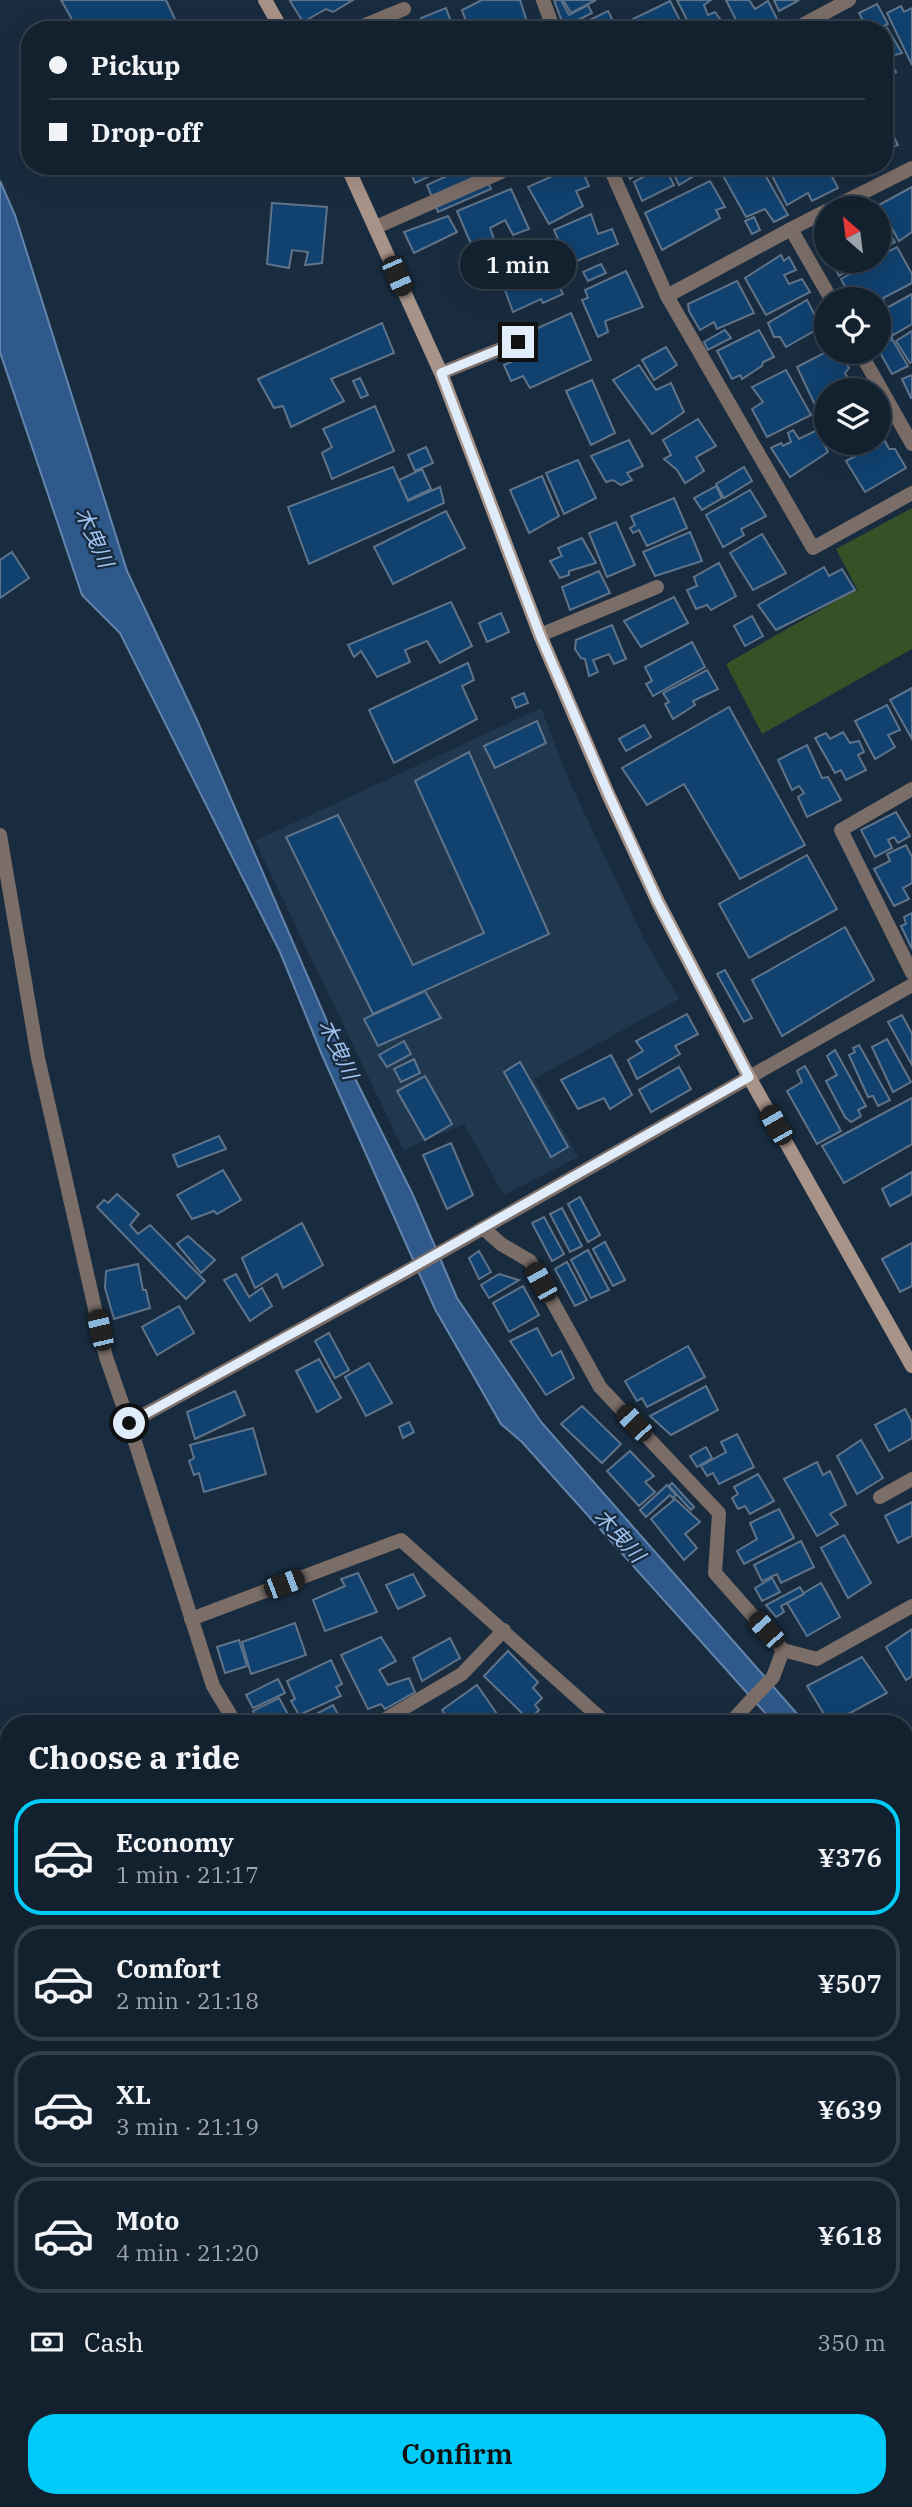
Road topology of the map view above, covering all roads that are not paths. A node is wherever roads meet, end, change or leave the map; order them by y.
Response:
1 (265, 0) edge
2 (543, 0) edge
3 (849, 0) edge
4 (404, 9) dead end
5 (277, 21) edge
6 (375, 21) edge
7 (551, 21) edge
8 (810, 21) edge
9 (912, 167) edge
10 (350, 175) edge
11 (494, 175) edge
12 (613, 175) edge
13 (855, 196) edge
14 (814, 217) edge
15 (376, 227) junction
16 (792, 229) junction
17 (824, 287) edge
18 (667, 296) junction
19 (518, 342) dead end
20 (867, 364) edge
21 (441, 373) junction
22 (912, 444) edge
23 (912, 493) edge
24 (657, 587) dead end
25 (540, 635) junction
26 (912, 789) edge
27 (0, 835) edge
28 (912, 973) edge
29 (912, 985) edge
30 (749, 1077) junction
31 (483, 1228) junction
32 (912, 1366) edge
33 (129, 1423) junction
34 (912, 1479) edge
35 (880, 1497) dead end
36 (912, 1606) edge
37 (191, 1619) junction
38 (504, 1630) junction
39 (783, 1650) junction
40 (231, 1715) edge
41 (392, 1715) edge
42 (597, 1715) edge
43 (737, 1715) edge

1 - 5 street
2 - 7 street
3 - 8 street
4 - 6 street
9 - 13 street
10 - 15 street
11 - 15 street
12 - 18 street
14 - 16 street
15 - 21 street
16 - 17 street
16 - 18 street
18 - 23 street
19 - 21 street
20 - 22 street
21 - 25 street
24 - 25 street
25 - 30 street
26 - 28 street
27 - 33 street
29 - 30 street
30 - 31 street
30 - 32 street
31 - 33 street
31 - 39 street
33 - 37 street
34 - 35 street
36 - 39 street
37 - 38 street
37 - 40 street
38 - 41 street
38 - 42 street
39 - 43 street

